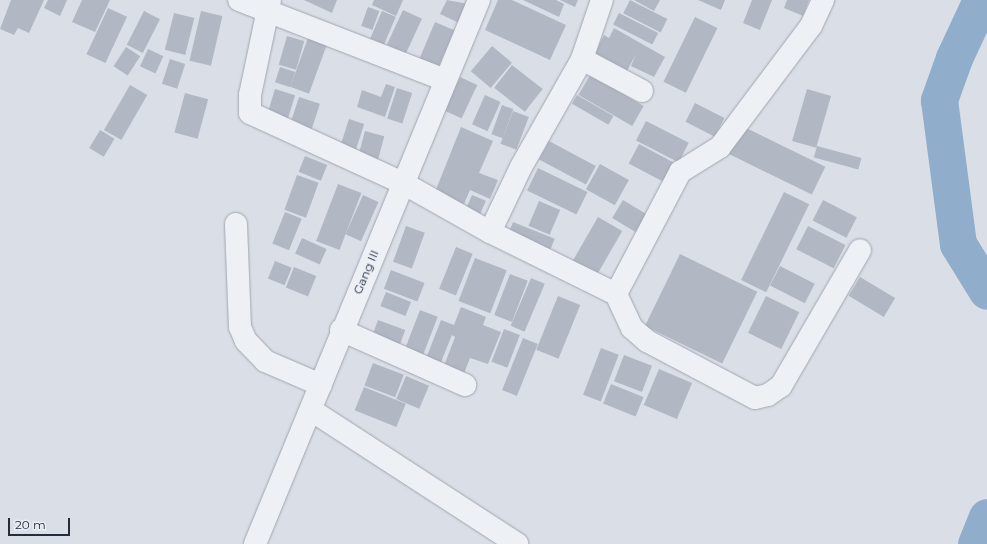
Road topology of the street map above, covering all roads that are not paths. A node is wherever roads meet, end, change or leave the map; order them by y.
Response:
1 (239, 0) edge
2 (479, 0) edge
3 (602, 0) edge
4 (824, 0) edge
5 (268, 4) edge
6 (582, 59) junction
7 (446, 80) junction
8 (642, 91) dead end
9 (404, 183) junction
10 (236, 224) dead end
11 (490, 232) junction
12 (860, 250) dead end
13 (616, 294) junction
14 (341, 330) junction
15 (321, 385) junction
16 (465, 385) dead end
17 (311, 410) junction
18 (496, 538) edge
19 (255, 544) edge
20 (517, 544) edge

1 - 5 street
2 - 7 street, Gang III
3 - 6 street
4 - 13 street
5 - 7 street
5 - 9 street
6 - 8 street
6 - 11 street
7 - 9 street, Gang III
9 - 11 street
9 - 14 street, Gang III
10 - 15 street
11 - 13 street
12 - 13 street
14 - 15 street, Gang III
14 - 16 street
15 - 17 street, Gang III
17 - 18 street
17 - 19 street, Gang III
18 - 20 street

